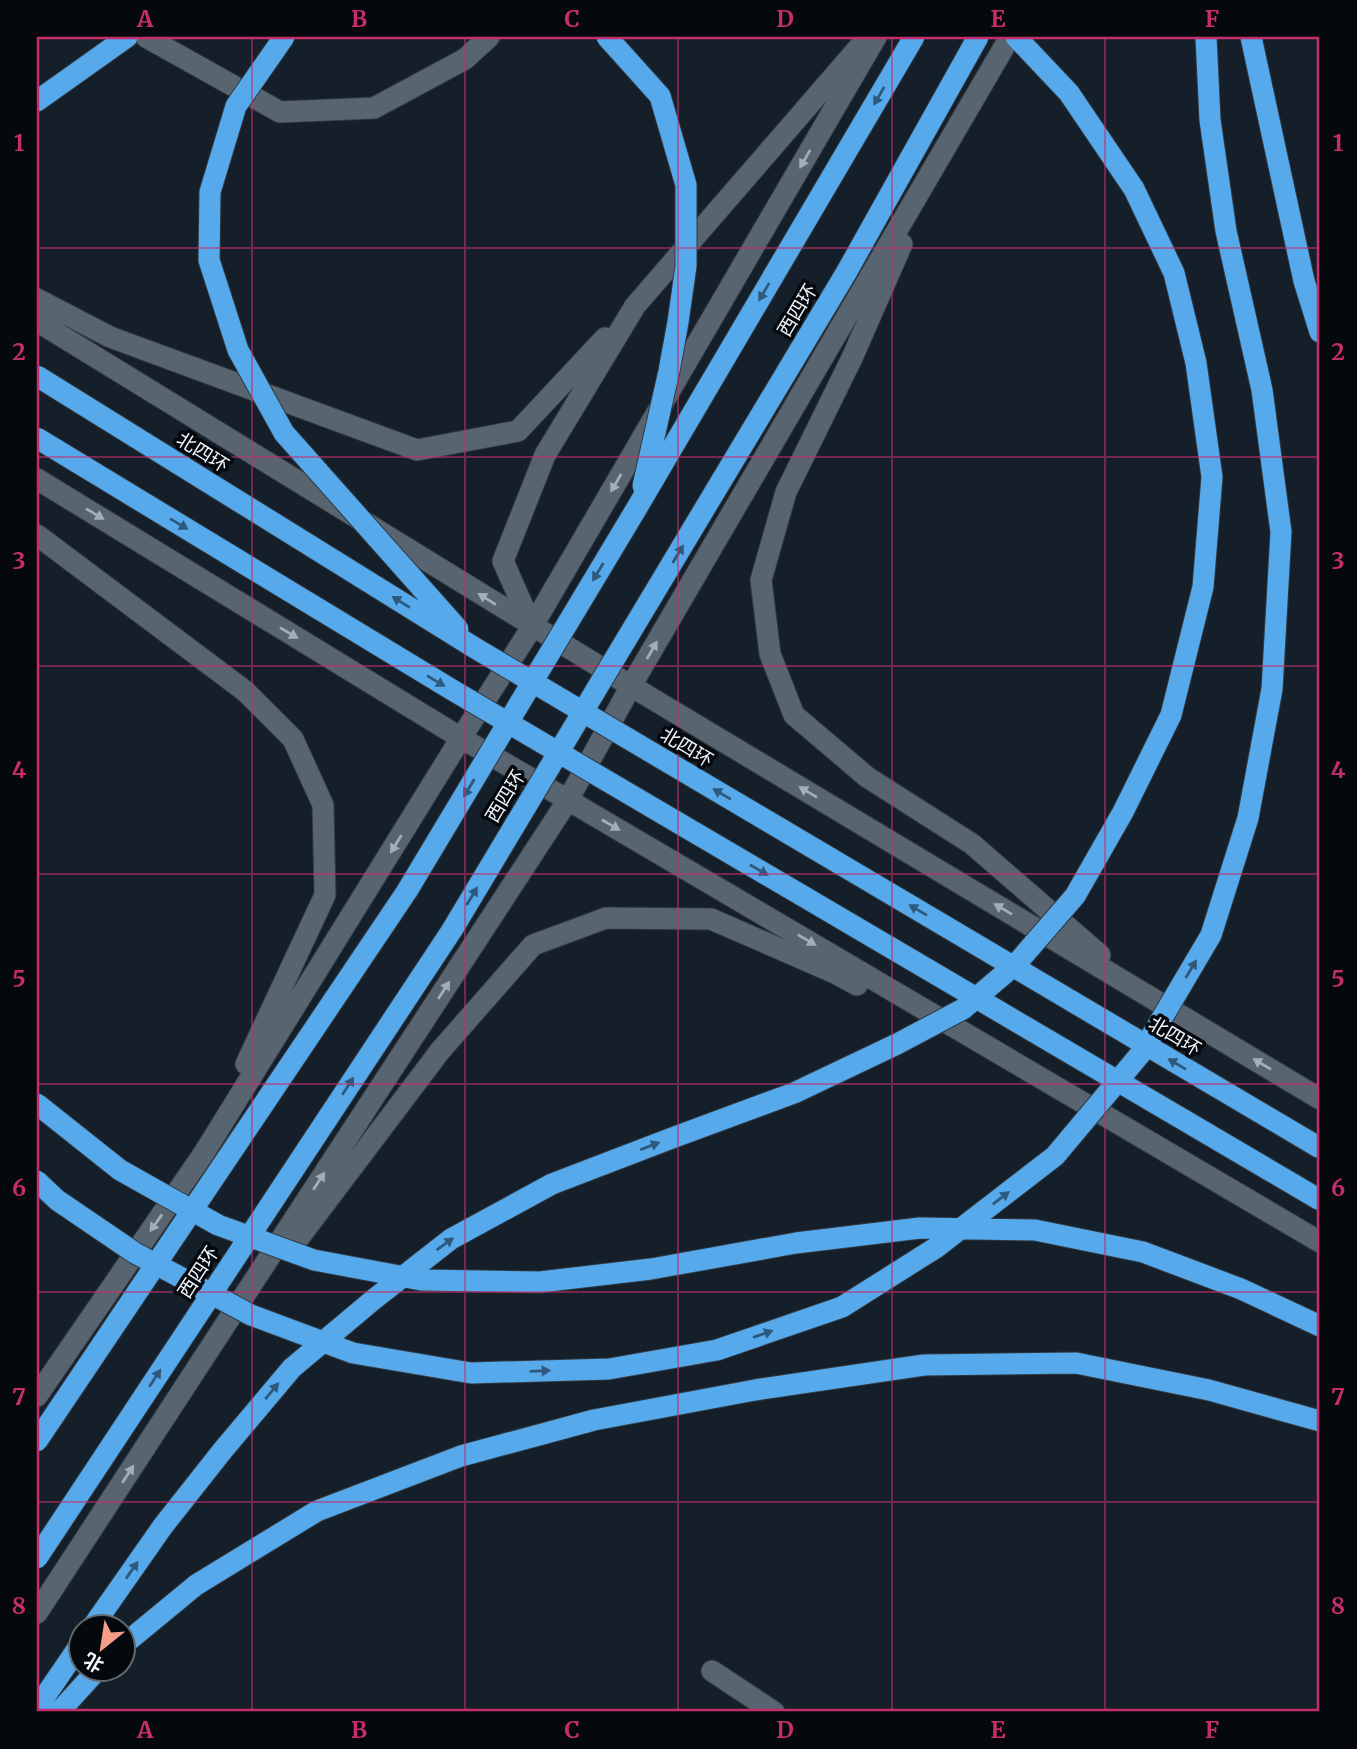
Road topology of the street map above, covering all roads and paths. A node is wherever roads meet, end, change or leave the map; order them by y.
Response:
1 (127, 37) edge
2 (146, 37) edge
3 (284, 37) edge
4 (489, 37) edge
5 (607, 37) edge
6 (868, 37) edge
7 (876, 37) edge
8 (914, 37) edge
9 (978, 37) edge
10 (1010, 37) edge
11 (1016, 37) edge
12 (1206, 37) edge
13 (1251, 37) edge
14 (37, 101) edge
15 (942, 154) junction
16 (37, 299) edge
17 (635, 306) junction
18 (37, 321) edge
19 (1320, 332) edge
20 (37, 376) edge
21 (37, 438) edge
22 (37, 479) edge
23 (638, 506) junction
24 (37, 535) edge
25 (532, 627) junction
26 (475, 648) junction
27 (631, 687) junction
28 (461, 738) junction
29 (568, 800) junction
30 (1144, 993) junction
31 (1051, 1084) junction
32 (1320, 1099) edge
33 (37, 1104) edge
34 (1320, 1148) edge
35 (204, 1153) junction
36 (37, 1181) edge
37 (1320, 1200) edge
38 (1320, 1242) edge
39 (1320, 1326) edge
40 (37, 1396) edge
41 (176, 1401) junction
42 (1320, 1421) edge
43 (37, 1441) edge
44 (37, 1558) edge
45 (103, 1612) edge
46 (37, 1613) edge
47 (136, 1634) edge
48 (66, 1666) edge
49 (712, 1671) dead end
50 (86, 1682) edge
51 (37, 1708) edge
52 (59, 1712) edge
53 (775, 1712) edge

1 - 14 highway
2 - 4 street
3 - 26 highway, bridge
5 - 23 highway, bridge
6 - 17 street
7 -> 25 street
8 -> 23 highway, 西四环, bridge
44 -> 9 highway, 西四环, bridge
10 - 15 street
45 -> 11 highway, bridge
36 -> 12 highway, bridge
13 - 19 highway
27 -> 15 street
15 - 30 street
16 - 17 street
17 - 25 street
25 -> 18 street
26 -> 20 highway, 北四环, bridge
21 -> 37 highway, bridge
22 -> 28 street
23 -> 43 highway, 西四环, bridge
24 - 35 street
25 - 27 street
25 - 28 street
34 -> 26 highway, 北四环, bridge
27 - 29 street
30 -> 27 street
28 - 29 street
28 -> 35 street
29 -> 31 street
41 -> 29 street
32 -> 30 street
31 - 38 street
31 - 41 street
33 - 39 highway, bridge
35 -> 40 street
46 -> 41 street
42 - 47 highway
48 - 51 highway
49 - 53 street
50 - 52 highway

